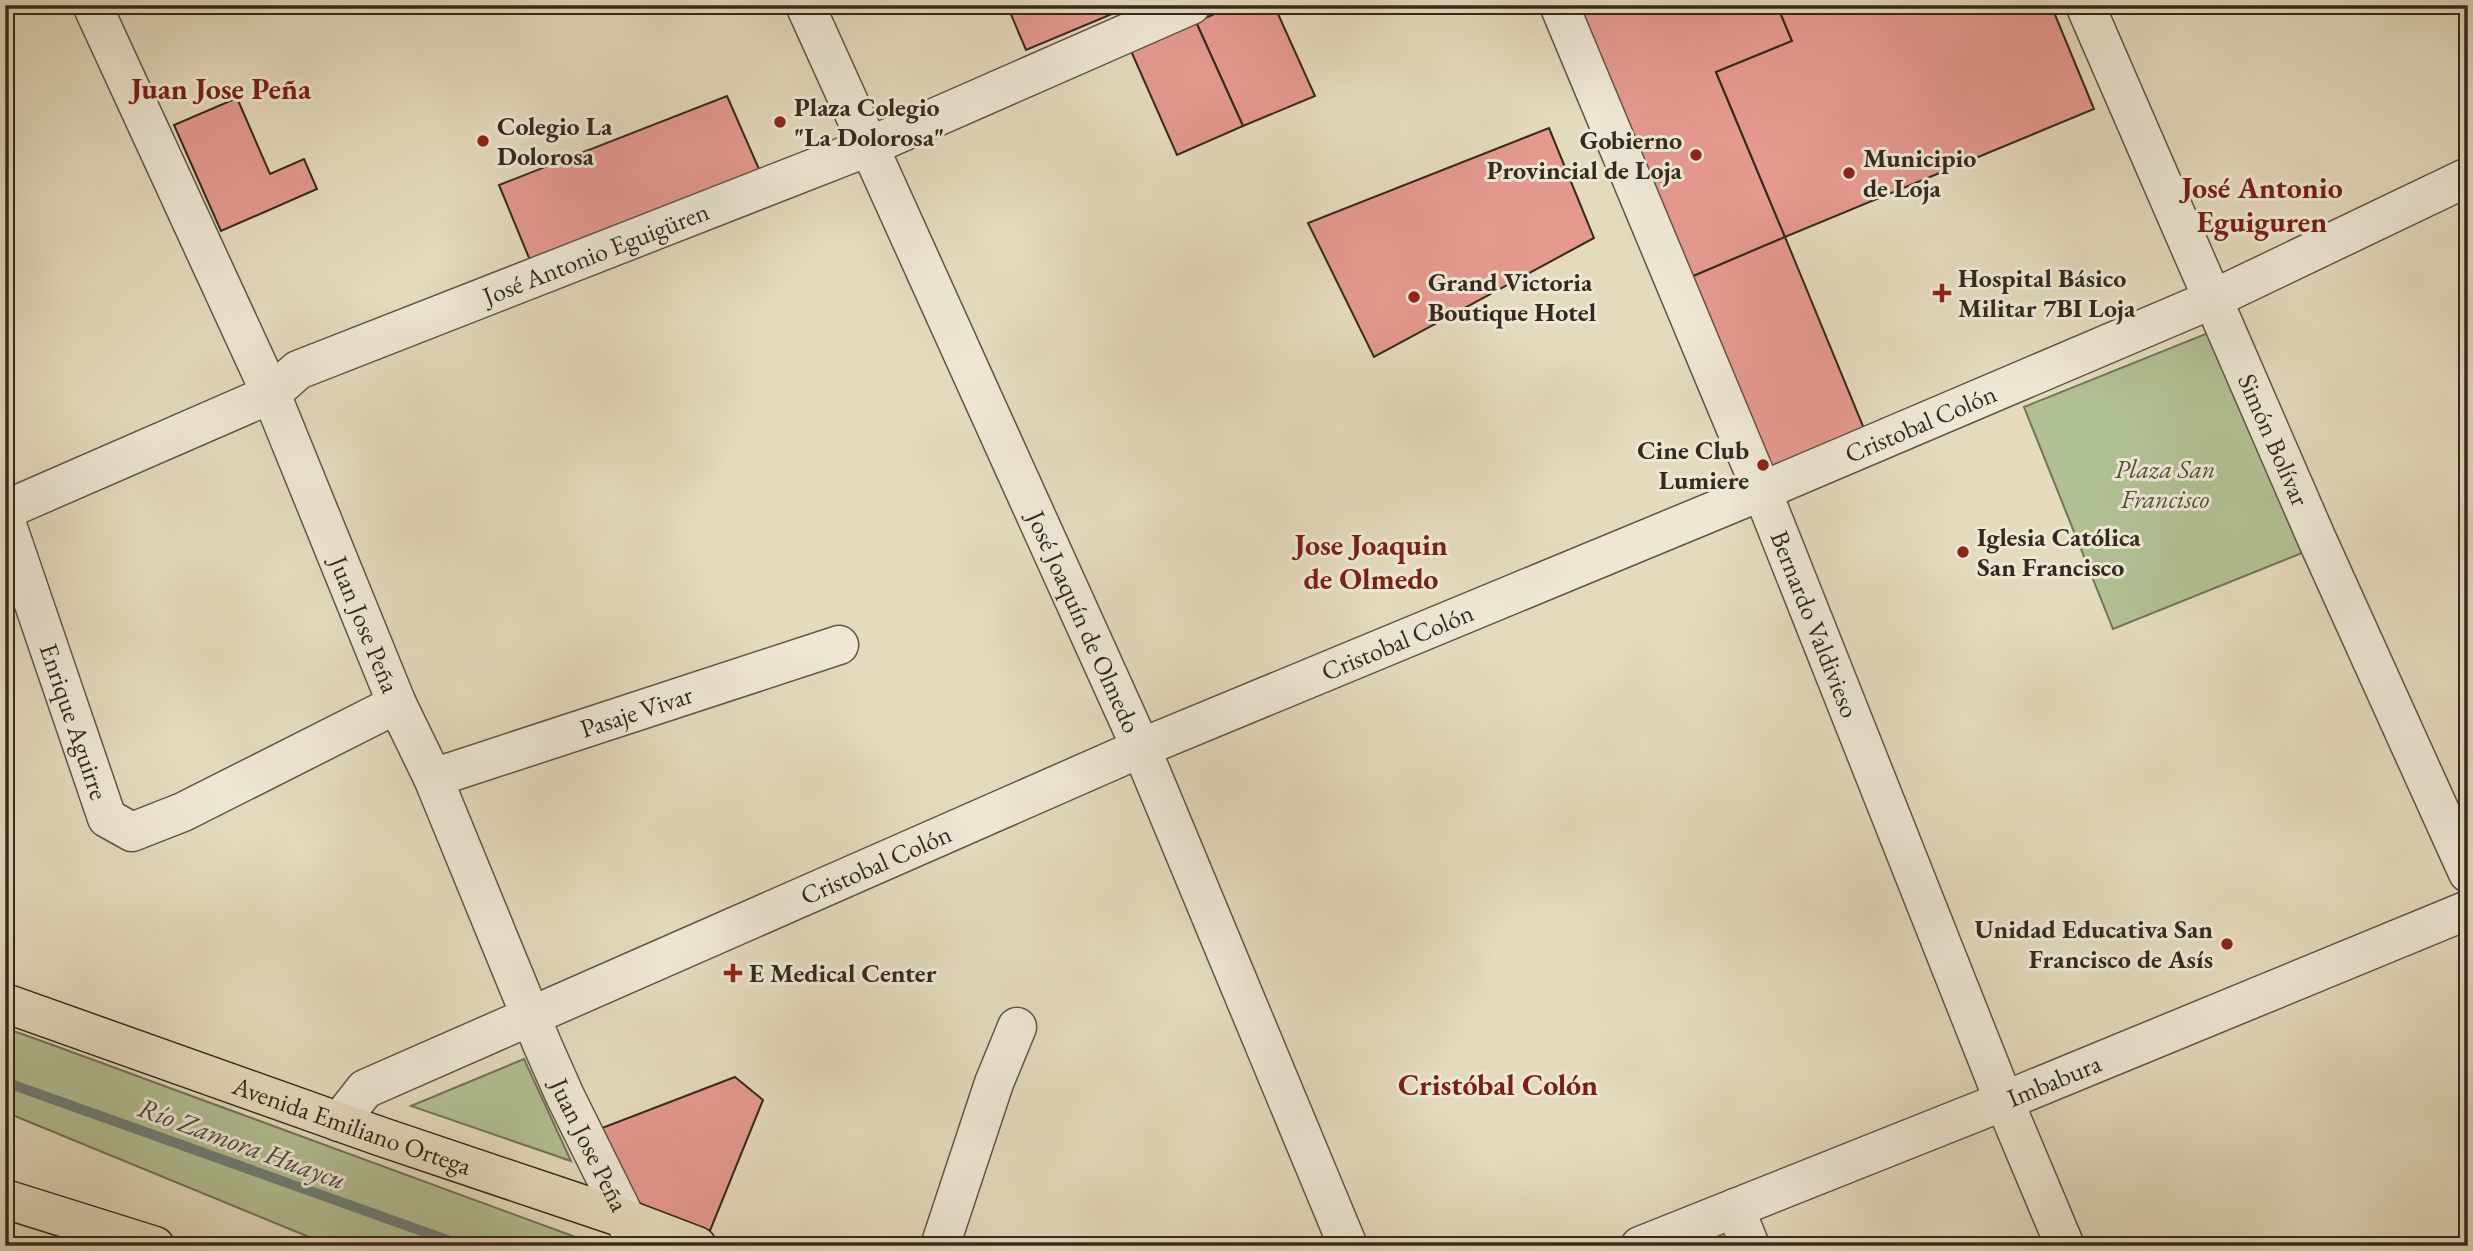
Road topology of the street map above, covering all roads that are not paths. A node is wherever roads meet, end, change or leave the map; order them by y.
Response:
1 (92, 5) edge
2 (805, 5) edge
3 (1191, 5) edge
4 (1559, 5) edge
5 (2085, 5) edge
6 (868, 147) junction
7 (2468, 177) edge
8 (2213, 299) junction
9 (271, 394) junction
10 (1762, 491) junction
11 (5, 510) edge
12 (5, 519) edge
13 (839, 645) dead end
14 (397, 704) junction
15 (1141, 748) junction
16 (433, 778) junction
17 (2468, 873) edge
18 (2468, 910) edge
19 (5, 1003) edge
20 (531, 1016) junction
21 (1017, 1027) dead end
22 (2004, 1101) junction
23 (339, 1122) junction
24 (5, 1199) edge
25 (1735, 1208) junction
26 (630, 1232) edge
27 (155, 1246) edge
28 (697, 1246) edge
29 (940, 1246) edge
30 (1348, 1246) edge
31 (1640, 1246) edge
32 (1750, 1246) edge
33 (2066, 1246) edge

1 - 9 street, Juan Jose Peña
2 - 6 street, José Joaquín de Olmedo
3 - 6 street, José Antonio Eguigüren
4 - 10 street, Bernardo Valdivieso
5 - 8 street, Simón Bolívar
6 - 9 street, José Antonio Eguigüren
6 - 15 street, José Joaquín de Olmedo
7 - 8 street, Cristobal Colón
8 - 10 street, Cristobal Colón
8 - 17 street, Simón Bolívar
9 - 11 street, José Antonio Eguigüren
9 - 14 street, Juan Jose Peña
10 - 15 street, Cristobal Colón
10 - 22 street, Bernardo Valdivieso
12 - 14 street, Enrique Aguirre
13 - 16 street, Pasaje Vivar
14 - 16 street, Juan Jose Peña
15 - 20 street, Cristobal Colón
15 - 30 street, José Joaquín de Olmedo
16 - 20 street, Juan Jose Peña
18 - 22 street, Imbabura
19 - 23 main road, Avenida Emiliano Ortega
20 - 23 street, Cristobal Colón
20 - 26 street, Juan Jose Peña
21 - 29 street
22 - 25 street, Imbabura
22 - 33 street, Bernardo Valdivieso
23 - 26 main road, Avenida Emiliano Ortega
24 - 27 main road
25 - 31 street, Imbabura
25 - 32 street
26 - 28 main road, Avenida Emiliano Ortega

